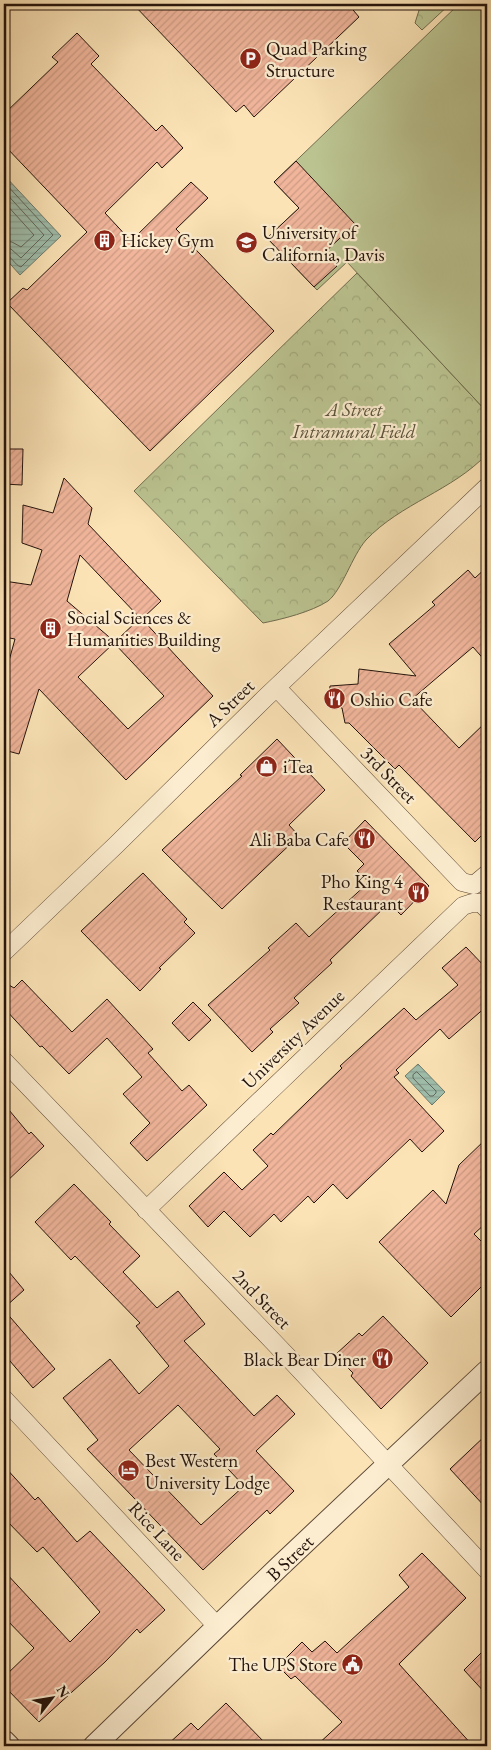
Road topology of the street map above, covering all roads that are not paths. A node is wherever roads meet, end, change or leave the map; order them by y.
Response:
1 (487, 487) edge
2 (277, 688) junction
3 (481, 879) edge
4 (480, 906) edge
5 (4, 952) edge
6 (4, 1060) edge
7 (146, 1210) junction
8 (487, 1371) edge
9 (4, 1399) edge
10 (388, 1465) junction
11 (487, 1570) edge
12 (218, 1627) junction
13 (4, 1741) edge
14 (9, 1746) edge
15 (94, 1746) edge

1 - 2 street, A Street
2 - 3 street, 3rd Street
2 - 5 street, A Street
4 - 7 street, University Avenue
6 - 7 street, 2nd Street
7 - 10 street, 2nd Street
8 - 10 street, B Street
9 - 12 street, Rice Lane
10 - 11 street, 2nd Street
10 - 12 street, B Street
12 - 15 street, B Street
13 - 14 street

